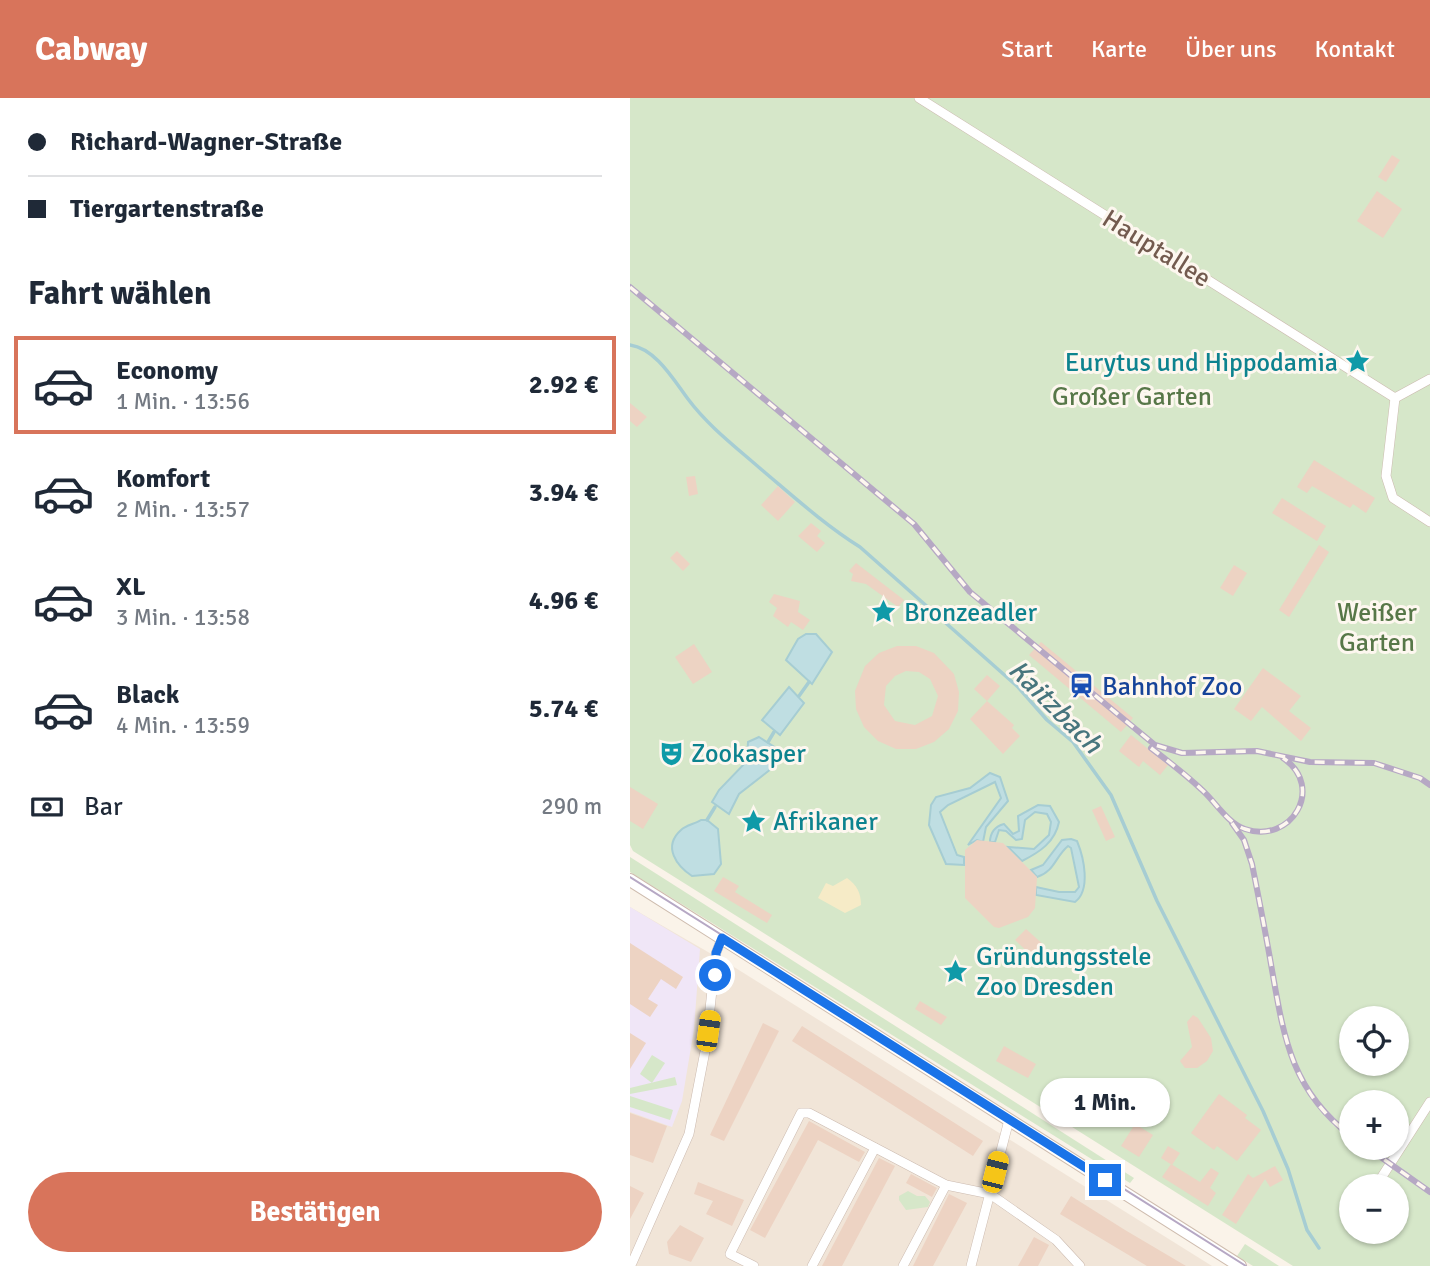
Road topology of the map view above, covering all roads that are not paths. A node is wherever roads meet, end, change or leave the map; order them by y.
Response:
1 (919, 98) edge
2 (1430, 379) edge
3 (1395, 398) junction
4 (1430, 522) edge
5 (630, 880) edge
6 (722, 938) junction
7 (1430, 1102) edge
8 (1009, 1119) junction
9 (875, 1148) junction
10 (1384, 1174) edge
11 (946, 1185) junction
12 (990, 1194) junction
13 (633, 1264) edge
14 (754, 1266) edge
15 (812, 1266) edge
16 (903, 1266) edge
17 (971, 1266) edge
18 (1080, 1266) edge
19 (1240, 1266) edge

1 - 3 street, Hauptallee
2 - 3 street
3 - 4 street
5 - 6 main road
6 - 8 main road
6 - 13 street
7 - 10 street
8 - 12 street
8 - 19 main road
9 - 11 street
9 - 14 street
9 - 15 street
11 - 12 street
11 - 16 street
12 - 17 street
12 - 18 street

